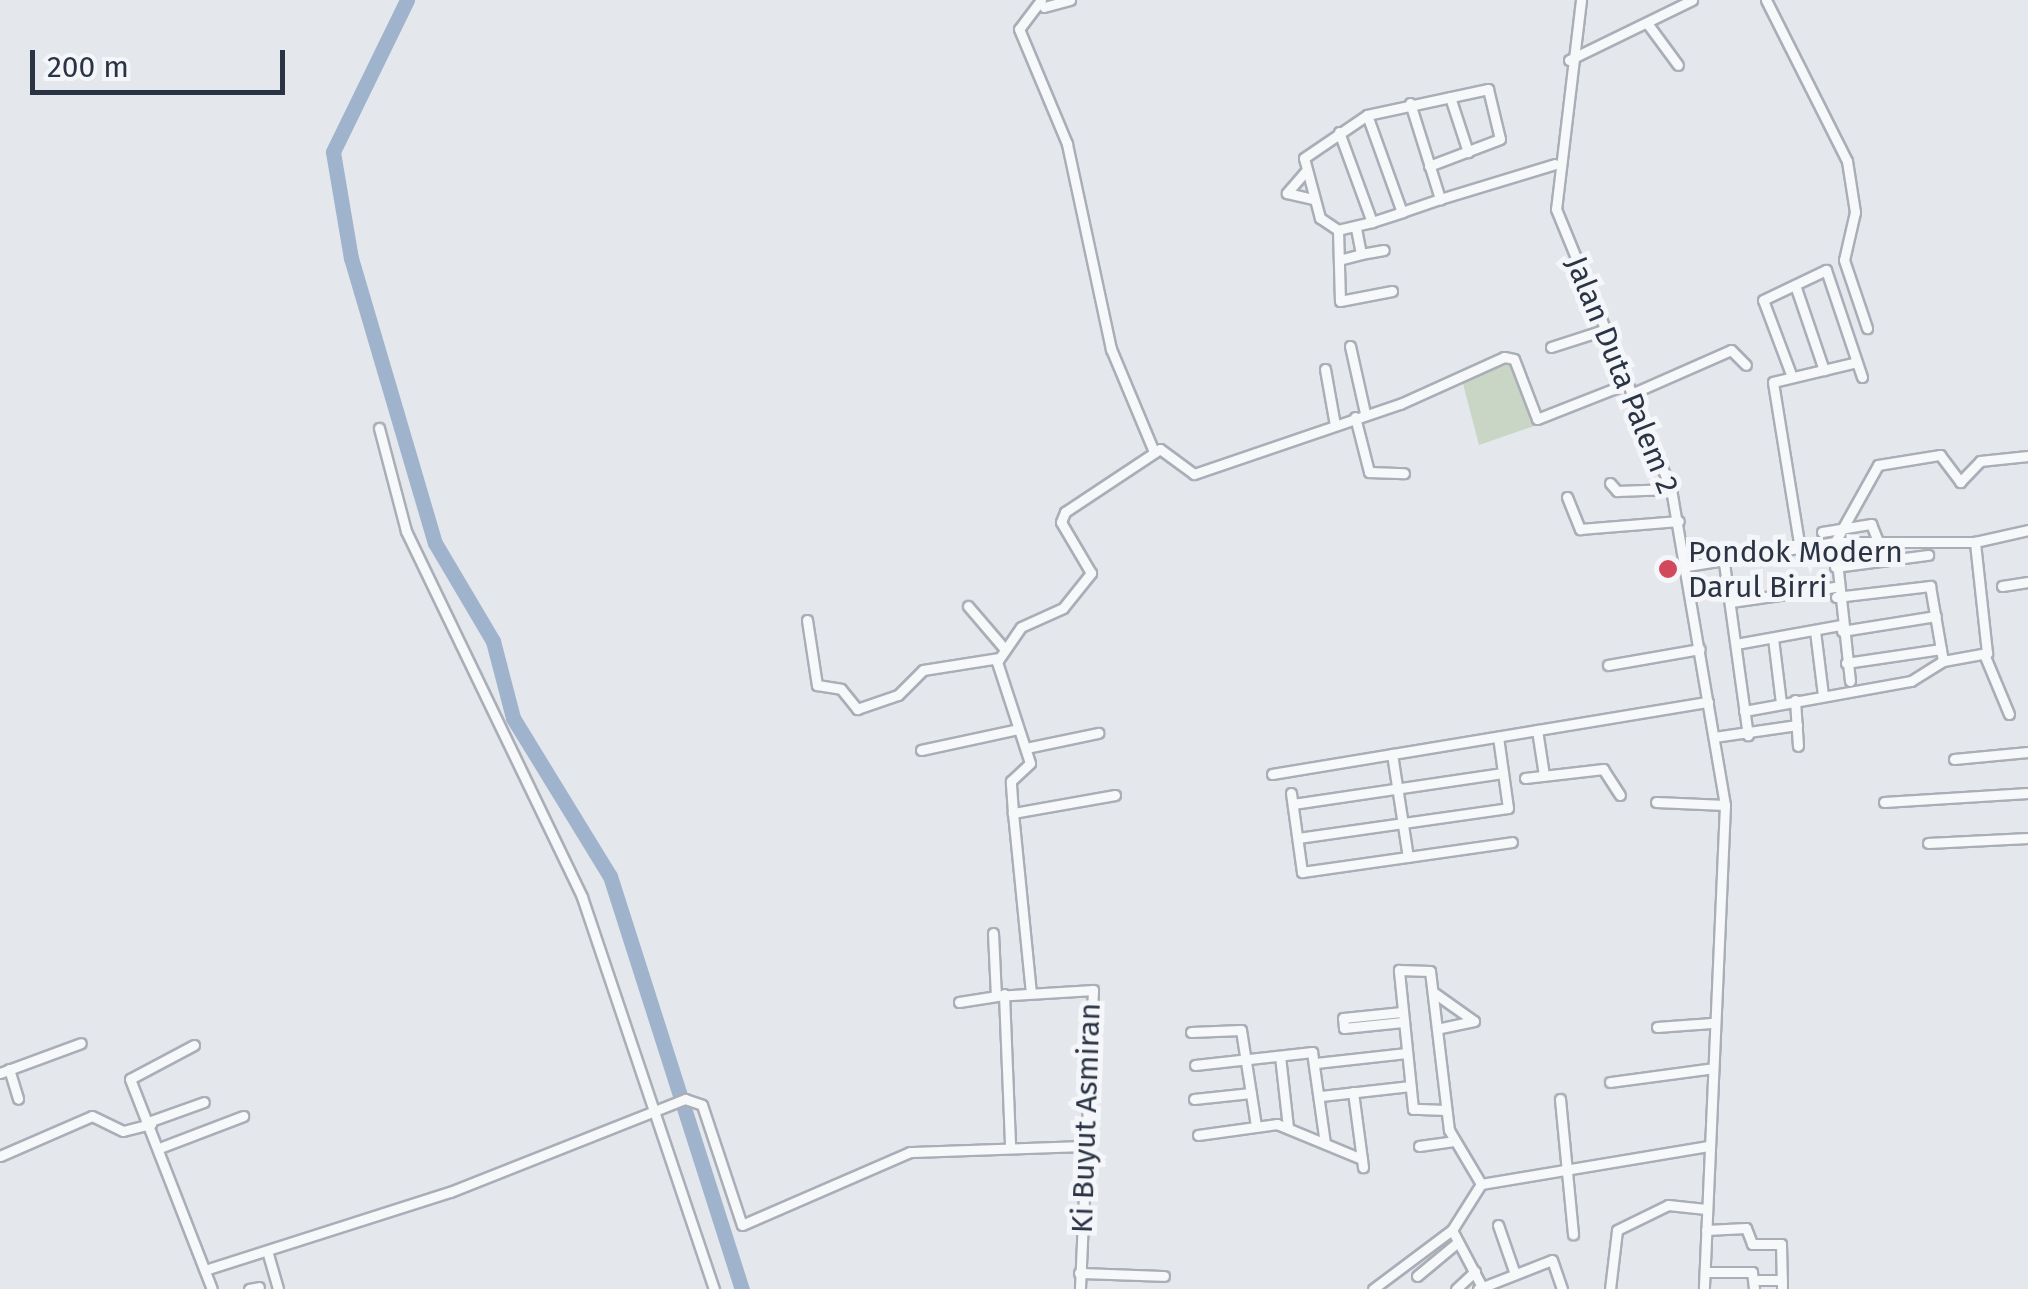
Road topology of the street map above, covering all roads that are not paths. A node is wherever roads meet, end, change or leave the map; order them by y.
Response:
1 (1070, 0) edge
2 (1581, 0) edge
3 (1692, 0) edge
4 (1766, 0) edge
5 (1043, 3) edge
6 (1648, 24) junction
7 (1569, 60) junction
8 (1678, 65) dead end
9 (1450, 97) junction
10 (1410, 103) junction
11 (1367, 115) junction
12 (1339, 132) junction
13 (1468, 152) junction
14 (1555, 164) junction
15 (1429, 166) junction
16 (1305, 172) junction
17 (1440, 198) junction
18 (1313, 199) junction
19 (1402, 212) junction
20 (1372, 222) junction
21 (1356, 228) junction
22 (1338, 230) junction
23 (1384, 250) dead end
24 (1361, 254) junction
25 (1338, 260) junction
26 (1795, 285) junction
27 (1392, 290) dead end
28 (1868, 328) dead end
29 (1604, 330) junction
30 (1350, 346) dead end
31 (1551, 347) dead end
32 (1857, 362) junction
33 (1746, 365) dead end
34 (1325, 369) dead end
35 (1824, 370) junction
36 (1792, 377) junction
37 (1862, 378) dead end
38 (1629, 389) junction
39 (1360, 415) junction
40 (1335, 424) junction
41 (378, 428) dead end
42 (1154, 452) junction
43 (2028, 456) edge
44 (1404, 473) dead end
45 (1610, 483) dead end
46 (1671, 488) junction
47 (1567, 496) dead end
48 (1679, 522) junction
49 (1847, 527) junction
50 (2028, 530) edge
51 (1822, 532) dead end
52 (1835, 542) junction
53 (1975, 542) junction
54 (1878, 544) junction
55 (1800, 549) junction
56 (1928, 554) dead end
57 (1724, 563) junction
58 (1688, 566) junction
59 (1835, 567) junction
60 (2028, 582) edge
61 (2002, 586) dead end
62 (1835, 592) junction
63 (1731, 602) junction
64 (968, 606) dead end
65 (1936, 616) junction
66 (807, 620) dead end
67 (1841, 628) junction
68 (1814, 631) junction
69 (1774, 638) junction
70 (1736, 644) junction
71 (1941, 649) junction
72 (1700, 650) junction
73 (1001, 652) junction
74 (1984, 654) junction
75 (1943, 661) junction
76 (1846, 664) junction
77 (1608, 665) dead end
78 (1850, 681) dead end
79 (1824, 695) junction
80 (1795, 700) junction
81 (1708, 702) junction
82 (1782, 703) junction
83 (1744, 711) junction
84 (2009, 714) dead end
85 (1797, 724) junction
86 (1018, 729) junction
87 (1536, 730) junction
88 (1098, 733) dead end
89 (1748, 734) junction
90 (1498, 736) junction
91 (1714, 737) junction
92 (1798, 746) dead end
93 (1026, 748) junction
94 (921, 750) dead end
95 (2028, 752) edge
96 (1392, 754) junction
97 (1954, 760) dead end
98 (1503, 773) junction
99 (1272, 774) dead end
100 (1544, 775) junction
101 (1524, 778) dead end
102 (1397, 788) junction
103 (2028, 794) edge
104 (1114, 795) dead end
105 (1620, 795) dead end
106 (1656, 802) dead end
107 (1884, 802) dead end
108 (1726, 805) junction
109 (1013, 813) junction
110 (1402, 823) junction
111 (1298, 838) junction
112 (2028, 838) edge
113 (1512, 842) dead end
114 (1928, 844) dead end
115 (1408, 857) junction
116 (993, 933) dead end
117 (1433, 992) junction
118 (1031, 993) junction
119 (1000, 995) junction
120 (959, 1002) dead end
121 (1402, 1017) junction
122 (1711, 1024) junction
123 (1657, 1028) dead end
124 (1437, 1029) junction
125 (1191, 1032) dead end
126 (81, 1043) dead end
127 (194, 1045) dead end
128 (1406, 1053) junction
129 (1280, 1056) junction
130 (1245, 1059) junction
131 (1316, 1063) junction
132 (1194, 1065) dead end
133 (1708, 1069) junction
134 (4, 1071) edge
135 (1610, 1082) dead end
136 (1410, 1086) junction
137 (1353, 1092) junction
138 (1250, 1093) junction
139 (1320, 1096) junction
140 (18, 1099) dead end
141 (1194, 1099) dead end
142 (1560, 1099) dead end
143 (204, 1102) dead end
144 (659, 1105) junction
145 (1446, 1110) junction
146 (243, 1116) dead end
147 (151, 1122) junction
148 (1256, 1126) junction
149 (1288, 1127) junction
150 (1198, 1135) dead end
151 (1454, 1141) junction
152 (1325, 1143) junction
153 (1010, 1146) junction
154 (1086, 1146) junction
155 (1419, 1146) dead end
156 (1708, 1146) junction
157 (162, 1147) junction
158 (0, 1156) edge
159 (1564, 1172) junction
160 (1480, 1184) junction
161 (1706, 1209) junction
162 (1498, 1225) dead end
163 (1452, 1230) junction
164 (1706, 1230) junction
165 (1573, 1234) dead end
166 (1458, 1242) junction
167 (268, 1254) junction
168 (205, 1270) junction
169 (1475, 1271) junction
170 (1705, 1272) junction
171 (1079, 1273) junction
172 (1515, 1274) junction
173 (1164, 1276) dead end
174 (1417, 1276) dead end
175 (1756, 1284) edge
176 (1782, 1284) edge
177 (1480, 1288) edge
178 (212, 1289) edge
179 (278, 1289) edge
180 (714, 1289) edge
181 (1080, 1289) edge
182 (1373, 1289) edge
183 (1456, 1289) edge
184 (1562, 1289) edge
185 (1610, 1289) edge
186 (1704, 1289) edge

1 - 5 street
2 - 7 street, Jalan Duta Palem 2
3 - 6 street
4 - 28 street
5 - 42 street
6 - 7 street
6 - 8 street
7 - 14 street, Jalan Duta Palem 2
9 - 10 street
9 - 13 street
9 - 13 street
10 - 11 street
10 - 15 street
11 - 12 street
11 - 19 street
12 - 16 street
12 - 20 street
13 - 15 street
14 - 17 street
14 - 29 street, Jalan Duta Palem 2
15 - 17 street
16 - 18 street
16 - 18 street
17 - 19 street
18 - 22 street
19 - 20 street
20 - 21 street
21 - 22 street
21 - 24 street
22 - 25 street
23 - 24 street
24 - 25 street
25 - 27 street
26 - 32 street
26 - 35 street
26 - 36 street
29 - 31 street
29 - 38 street, Jalan Duta Palem 2
30 - 39 street
32 - 35 street
32 - 37 street
33 - 38 street
34 - 40 street
35 - 36 street
36 - 55 street
38 - 39 street
38 - 46 street, Jalan Duta Palem 2
39 - 40 street
39 - 44 street
40 - 42 street
41 - 144 street
42 - 73 street
43 - 49 street
45 - 46 street
46 - 48 street, Jalan Duta Palem 2
47 - 48 street
48 - 58 street, Jalan Duta Palem 2
49 - 51 street
49 - 52 street
49 - 54 street
50 - 53 street
52 - 54 street
52 - 55 street
52 - 59 street
53 - 54 street
53 - 74 street
55 - 57 street
56 - 59 street
57 - 58 street
57 - 63 street
58 - 72 street, Jalan Duta Palem 2
59 - 62 street
60 - 61 street
62 - 63 street
62 - 65 street
62 - 67 street
63 - 70 street
64 - 73 street
65 - 67 street
65 - 71 street
66 - 73 street
67 - 68 street
67 - 76 street
68 - 69 street
68 - 79 street
69 - 70 street
69 - 82 street
70 - 83 street
71 - 75 street
71 - 76 street
72 - 77 street
72 - 81 street, Jalan Duta Palem 2
73 - 86 street
74 - 75 street
74 - 84 street
75 - 79 street
76 - 78 street
79 - 80 street
80 - 82 street
80 - 85 street
81 - 87 street
81 - 91 street, Jalan Duta Palem 2
82 - 83 street
83 - 89 street
85 - 89 street
85 - 92 street
86 - 93 street
86 - 94 street
87 - 90 street
87 - 100 street
88 - 93 street
89 - 91 street
90 - 96 street
90 - 98 street
91 - 108 street, Jalan Duta Palem 2
93 - 109 street
95 - 97 street
96 - 99 street
96 - 102 street
98 - 102 street
98 - 110 street
100 - 101 street
100 - 105 street
102 - 110 street
102 - 111 street
103 - 107 street
104 - 109 street
106 - 108 street
108 - 122 street, Jalan Duta Palem 2
109 - 118 street
110 - 111 street
110 - 115 street
111 - 115 street
112 - 114 street
113 - 115 street
116 - 119 street
117 - 121 street
117 - 124 street
117 - 124 street
118 - 119 street, Ki Buyut Asmiran
118 - 154 street, Ki Buyut Asmiran
119 - 120 street, Ki Buyut Asmiran
119 - 153 street
121 - 121 street
121 - 128 street
122 - 123 street
122 - 133 street, Jalan Duta Palem 2
124 - 145 street
125 - 130 street
126 - 134 street
127 - 147 street
128 - 131 street
128 - 136 street
129 - 130 street
129 - 131 street
129 - 149 street
130 - 132 street
130 - 138 street
131 - 139 street
133 - 135 street
133 - 156 street, Jalan Duta Palem 2
134 - 140 street
136 - 137 street
136 - 145 street
137 - 139 street
137 - 152 street
138 - 141 street
138 - 148 street
139 - 152 street
142 - 159 street
143 - 147 street
144 - 153 street
144 - 167 street
144 - 180 street
145 - 151 street
146 - 157 street
147 - 157 street
147 - 158 street
148 - 149 street
148 - 150 street
149 - 152 street
151 - 155 street
151 - 160 street
153 - 154 street
154 - 171 street, Ki Buyut Asmiran
156 - 159 street
156 - 161 street, Jalan Duta Palem 2
157 - 168 street
159 - 160 street
159 - 165 street
160 - 163 street
161 - 164 street, Jalan Duta Palem 2
161 - 185 street
162 - 172 street
163 - 166 street
163 - 182 street
164 - 170 street, Jalan Duta Palem 2
164 - 176 street
166 - 169 street
166 - 174 street
167 - 168 street
167 - 179 street
168 - 178 street
169 - 177 street
169 - 183 street
170 - 175 street
170 - 186 street, Jalan Duta Palem 2
171 - 173 street
171 - 181 street, Ki Buyut Asmiran
172 - 177 street
172 - 184 street
175 - 176 street

